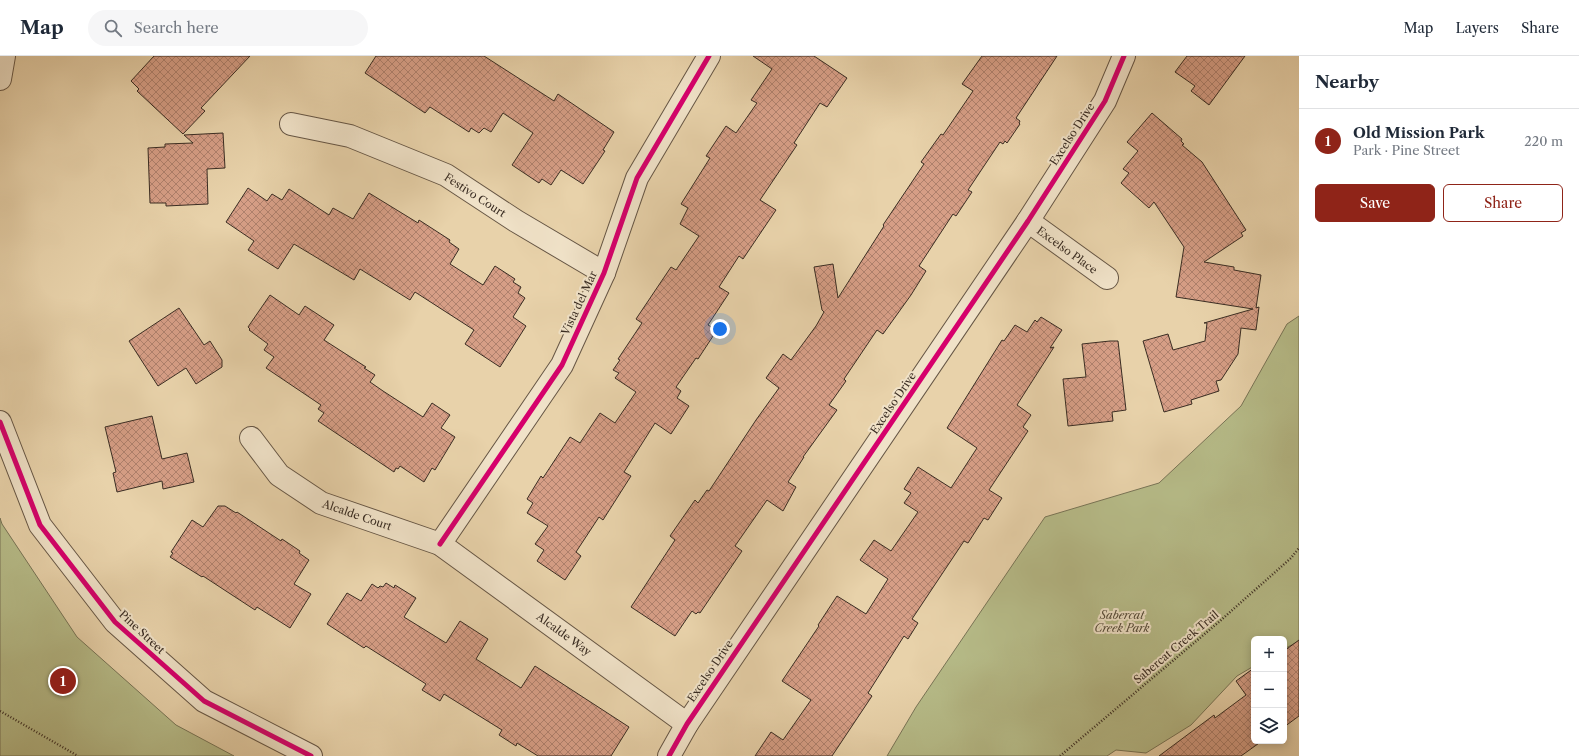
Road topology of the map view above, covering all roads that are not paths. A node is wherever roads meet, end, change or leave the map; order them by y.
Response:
1 (4, 56) edge
2 (709, 56) edge
3 (1124, 56) edge
4 (0, 79) edge
5 (291, 124) dead end
6 (1028, 221) junction
7 (604, 273) junction
8 (1107, 278) dead end
9 (0, 422) edge
10 (250, 438) dead end
11 (440, 544) junction
12 (687, 724) junction
13 (311, 756) edge
14 (669, 756) edge

1 - 4 street
2 - 7 street, Vista del Mar
3 - 6 street, Excelso Drive
5 - 7 street, Festivo Court
6 - 8 street, Excelso Place
6 - 12 street, Excelso Drive
7 - 11 street, Vista del Mar
9 - 13 street, Pine Street
10 - 11 street, Alcalde Court
11 - 12 street, Alcalde Way
12 - 14 street, Excelso Drive

